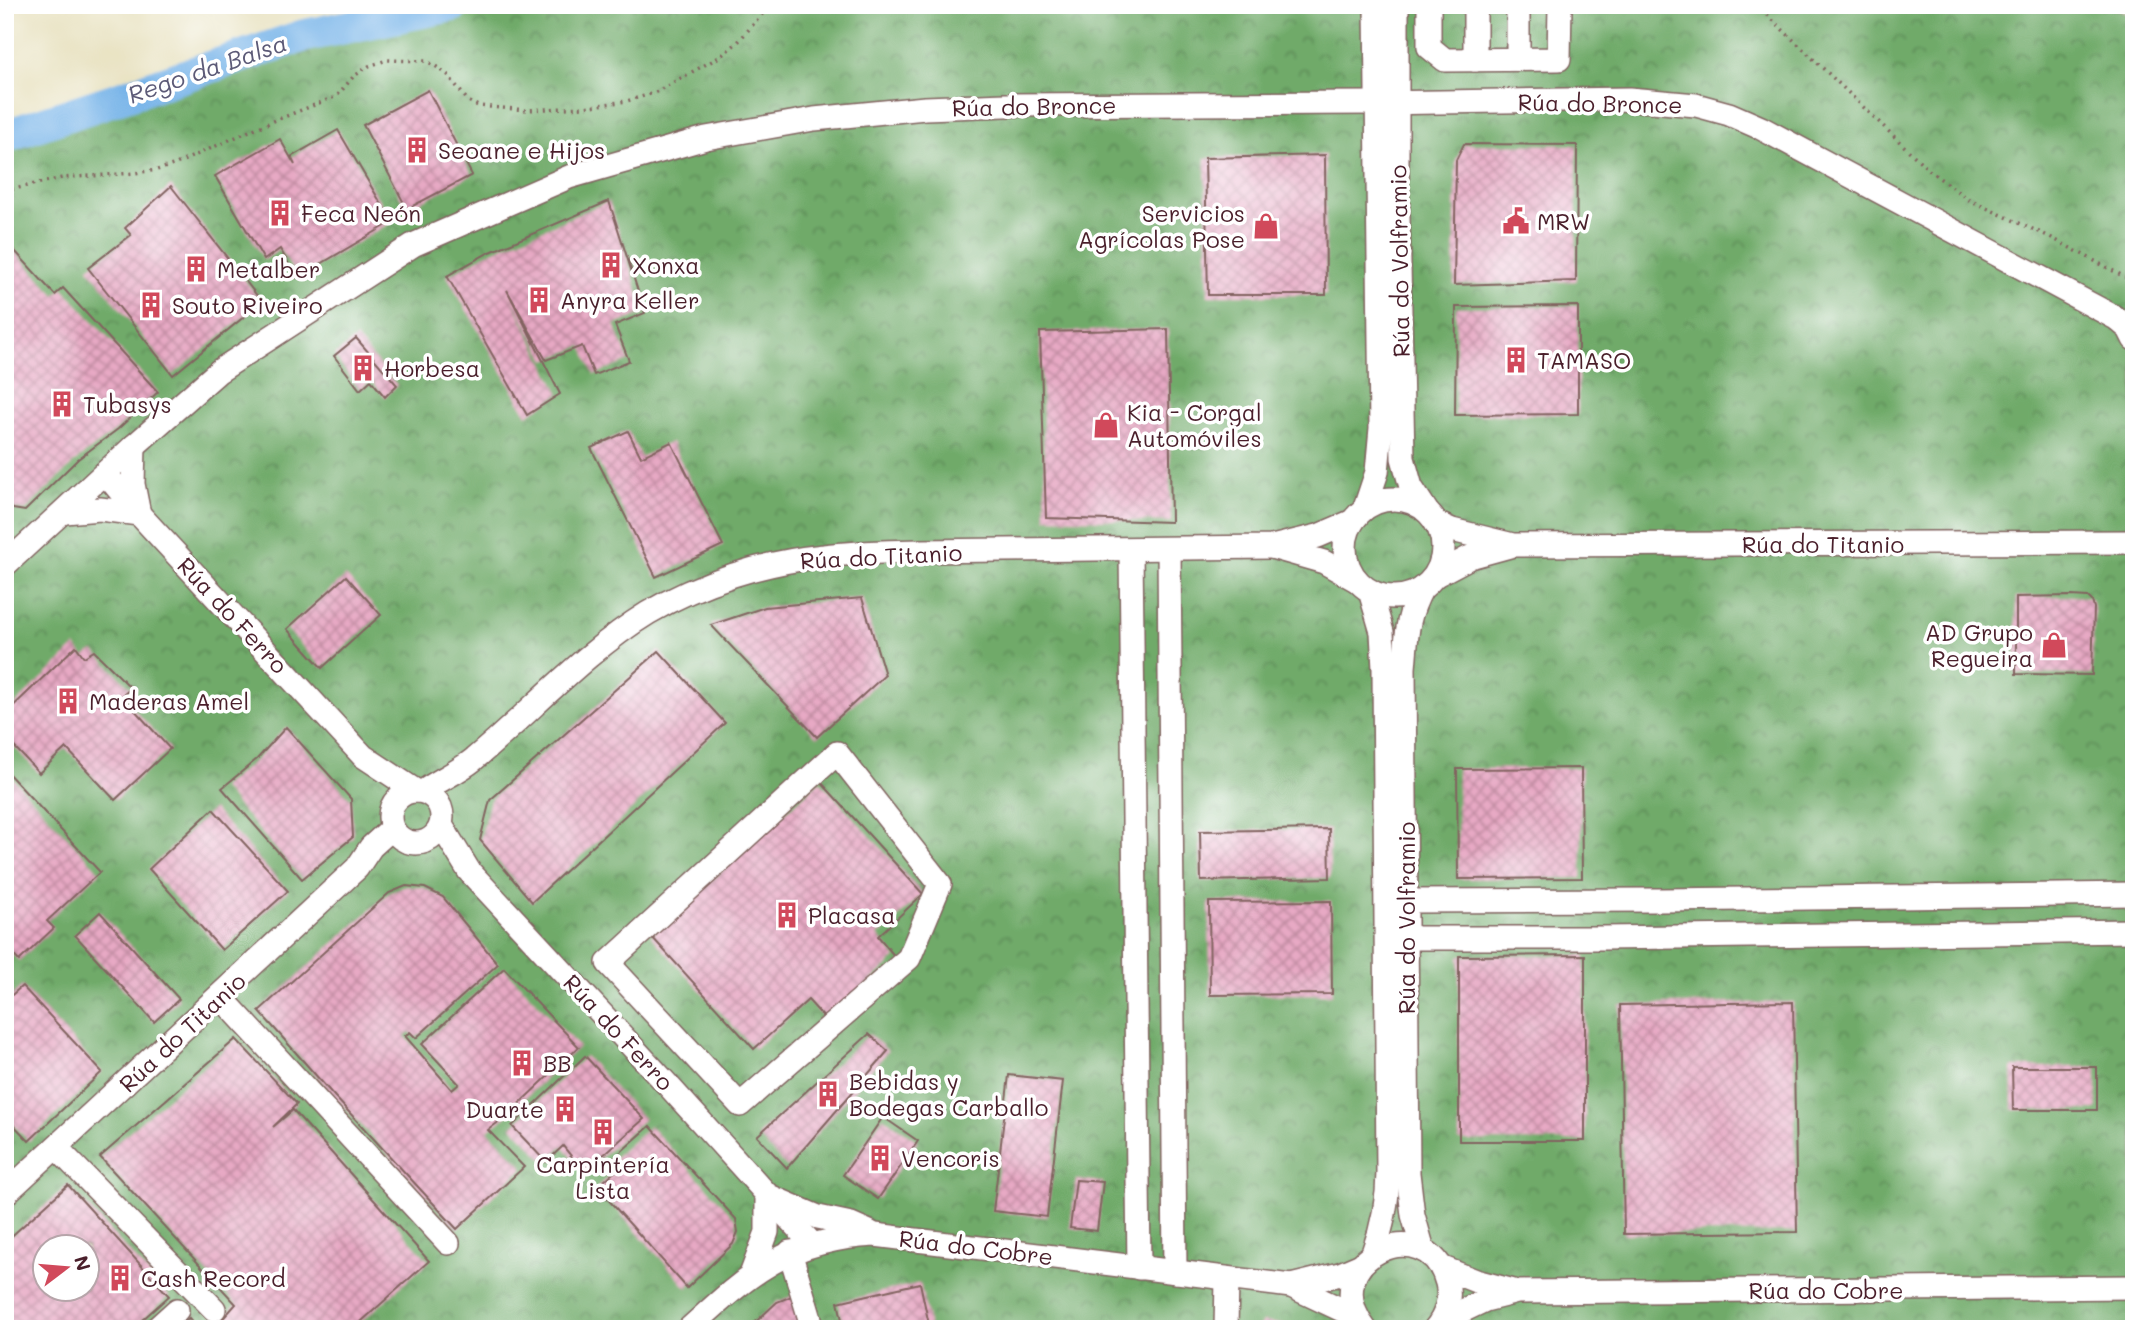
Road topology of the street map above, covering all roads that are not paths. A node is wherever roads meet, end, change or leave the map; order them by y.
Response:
1 (1376, 5) edge
2 (1397, 5) edge
3 (1429, 5) edge
4 (1475, 5) edge
5 (1518, 5) edge
6 (1560, 5) edge
7 (1518, 59) junction
8 (1475, 60) junction
9 (1387, 103) junction
10 (2134, 339) edge
11 (134, 446) junction
12 (105, 473) junction
13 (65, 512) junction
14 (139, 514) junction
15 (1359, 515) junction
16 (1431, 517) junction
17 (2134, 542) edge
18 (1513, 545) junction
19 (1272, 547) junction
20 (1169, 549) junction
21 (1131, 550) junction
22 (8, 557) edge
23 (1429, 581) junction
24 (1363, 586) junction
25 (363, 755) junction
26 (471, 762) junction
27 (420, 791) junction
28 (441, 817) junction
29 (391, 819) junction
30 (416, 843) junction
31 (357, 868) junction
32 (469, 871) junction
33 (2134, 894) edge
34 (1406, 901) junction
35 (2134, 931) edge
36 (1407, 938) junction
37 (220, 996) junction
38 (696, 1058) junction
39 (666, 1083) junction
40 (57, 1148) junction
41 (5, 1194) edge
42 (767, 1195) junction
43 (875, 1235) junction
44 (448, 1243) dead end
45 (812, 1244) junction
46 (1423, 1250) junction
47 (790, 1252) junction
48 (1367, 1259) junction
49 (1139, 1268) junction
50 (1443, 1268) junction
51 (1175, 1272) junction
52 (751, 1275) junction
53 (1227, 1279) junction
54 (1291, 1286) junction
55 (2134, 1287) edge
56 (1518, 1292) junction
57 (214, 1309) dead end
58 (177, 1310) dead end
59 (1360, 1322) edge
60 (1438, 1325) edge
61 (156, 1329) edge
62 (689, 1329) edge
63 (813, 1329) edge
64 (1226, 1329) edge

1 - 9 street, Rúa do Volframio
2 - 9 street, Rúa do Volframio
3 - 8 street
4 - 8 street
5 - 7 street
6 - 7 street
7 - 8 street
9 - 10 street, Rúa do Bronce
9 - 11 street, Rúa do Bronce
9 - 15 street, Rúa do Volframio
9 - 16 street, Rúa do Volframio
11 - 12 street, Rúa do Bronce
11 - 14 street
12 - 13 street, Rúa do Bronce
12 - 14 street, Rúa do Ferro
13 - 14 street
13 - 22 street, Rúa do Bronce
14 - 25 street, Rúa do Ferro
15 - 16 street
15 - 19 street
15 - 24 street
16 - 18 street
16 - 23 street
17 - 18 street, Rúa do Titanio
18 - 23 street
19 - 20 street, Rúa do Titanio
19 - 24 street
20 - 21 street, Rúa do Titanio
20 - 51 street
21 - 26 street, Rúa do Titanio
21 - 49 street
23 - 24 street
23 - 34 street, Rúa do Volframio
24 - 48 street, Rúa do Volframio
25 - 27 street, Rúa do Ferro
25 - 29 street, Rúa do Ferro
26 - 27 street, Rúa do Titanio
26 - 28 street, Rúa do Titanio
27 - 28 street
27 - 29 street
28 - 30 street
28 - 32 street, Rúa do Ferro
29 - 30 street
29 - 31 street, Rúa do Titanio
30 - 31 street, Rúa do Titanio
30 - 32 street, Rúa do Ferro
31 - 37 street, Rúa do Titanio
32 - 39 street, Rúa do Ferro
33 - 34 street
34 - 36 street, Rúa do Volframio
35 - 36 street
36 - 46 street, Rúa do Volframio
37 - 40 street, Rúa do Titanio
37 - 44 street
38 - 38 street
38 - 39 street
39 - 42 street, Rúa do Ferro
40 - 41 street, Rúa do Titanio
40 - 57 street
42 - 43 street, Rúa do Ferro
42 - 45 street, Rúa do Ferro
42 - 52 street
43 - 45 street, Rúa do Cobre
43 - 49 street, Rúa do Cobre
45 - 47 street, Rúa do Cobre
46 - 48 street
46 - 50 street
47 - 52 street, Rúa do Cobre
47 - 63 street
48 - 54 street
48 - 59 street, Rúa do Volframio
49 - 51 street, Rúa do Cobre
50 - 56 street
50 - 60 street
51 - 53 street, Rúa do Cobre
52 - 62 street, Rúa do Cobre
53 - 54 street, Rúa do Cobre
53 - 64 street
54 - 59 street
55 - 56 street, Rúa do Cobre
56 - 60 street
58 - 61 street

